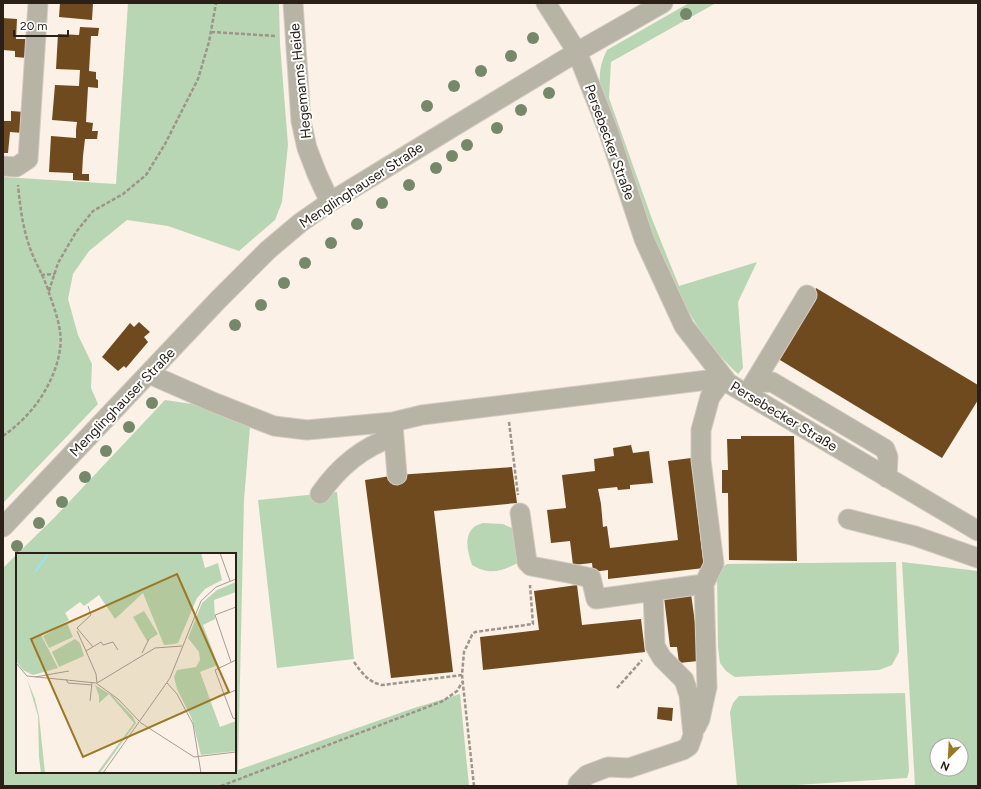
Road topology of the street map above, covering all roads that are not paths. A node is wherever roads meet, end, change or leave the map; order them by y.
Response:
1 (38, 3) edge
2 (293, 3) edge
3 (546, 3) edge
4 (662, 3) edge
5 (576, 52) junction
6 (10, 167) edge
7 (330, 202) junction
8 (807, 295) dead end
9 (149, 374) junction
10 (724, 378) junction
11 (751, 389) junction
12 (393, 430) junction
13 (397, 475) dead end
14 (320, 494) dead end
15 (520, 513) road end
16 (848, 519) dead end
17 (3, 527) edge
18 (978, 531) edge
19 (978, 558) edge
20 (704, 584) junction
21 (653, 591) junction
22 (693, 735) junction
23 (578, 786) edge

1 - 6 street
2 - 7 street, Hegemanns Heide
3 - 5 street, Persebecker Straße
4 - 5 street, Menglinghauser Straße
5 - 7 street, Menglinghauser Straße
5 - 10 street, Persebecker Straße
7 - 9 street, Menglinghauser Straße
8 - 11 street
9 - 12 street
9 - 17 street, Menglinghauser Straße
10 - 11 street, Persebecker Straße
10 - 12 street
10 - 20 street
11 - 18 street, Persebecker Straße
12 - 13 street
12 - 14 street
15 - 21 street
16 - 19 street
20 - 21 street
20 - 22 street
21 - 22 street
22 - 23 street

